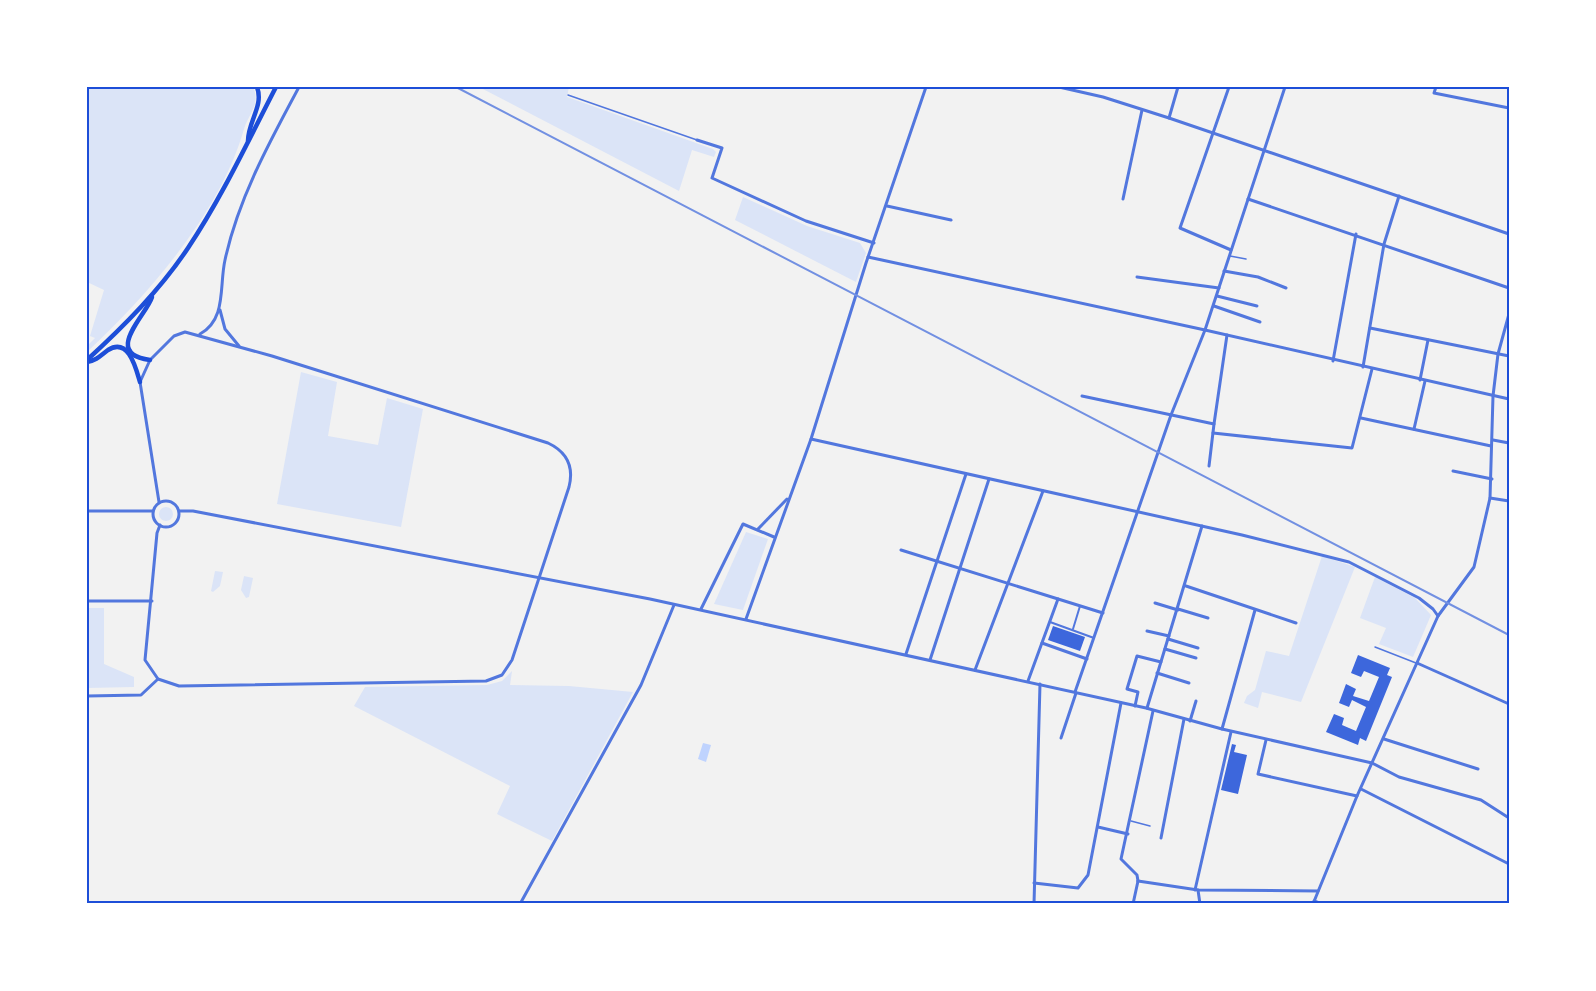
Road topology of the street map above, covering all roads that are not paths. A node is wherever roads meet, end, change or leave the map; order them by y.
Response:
1 (257, 87) edge
2 (276, 87) edge
3 (299, 87) edge
4 (926, 87) edge
5 (1059, 87) edge
6 (1178, 87) edge
7 (1229, 87) edge
8 (1285, 87) edge
9 (1436, 87) edge
10 (568, 95) dead end
11 (1509, 108) edge
12 (1142, 110) junction
13 (1169, 118) junction
14 (1213, 134) junction
15 (697, 140) joint
16 (248, 143) junction
17 (1264, 150) junction
18 (1399, 196) junction
19 (1122, 199) dead end
20 (1248, 199) junction
21 (887, 206) junction
22 (951, 220) dead end
23 (1356, 234) junction
24 (1509, 234) edge
25 (874, 244) junction
26 (1384, 244) junction
27 (1231, 250) junction
28 (1229, 256) junction
29 (868, 257) junction
30 (1246, 259) dead end
31 (1224, 271) junction
32 (1137, 277) dead end
33 (1219, 288) junction
34 (1286, 288) dead end
35 (1509, 288) edge
36 (153, 293) junction
37 (1217, 296) junction
38 (1214, 306) junction
39 (1257, 306) dead end
40 (219, 309) junction
41 (1509, 314) edge
42 (1260, 322) dead end
43 (1370, 328) junction
44 (1206, 330) junction
45 (199, 334) junction
46 (1227, 335) junction
47 (1428, 340) junction
48 (240, 346) junction
49 (1498, 354) junction
50 (1509, 357) edge
51 (150, 360) junction
52 (87, 361) edge
53 (1333, 361) junction
54 (1364, 367) junction
55 (1372, 369) junction
56 (1420, 380) junction
57 (1425, 381) junction
58 (140, 382) junction
59 (1082, 396) dead end
60 (1493, 396) junction
61 (1509, 399) edge
62 (1171, 415) junction
63 (1361, 418) junction
64 (1214, 424) junction
65 (1414, 430) junction
66 (1213, 433) junction
67 (811, 440) junction
68 (1493, 440) junction
69 (1509, 443) edge
70 (1491, 446) junction
71 (1209, 466) dead end
72 (1453, 471) dead end
73 (966, 474) junction
74 (989, 479) junction
75 (1492, 479) junction
76 (1043, 491) junction
77 (789, 498) junction
78 (1490, 498) junction
79 (1509, 501) edge
80 (159, 502) junction
81 (87, 511) edge
82 (153, 511) junction
83 (179, 511) junction
84 (1139, 513) junction
85 (160, 525) junction
86 (1202, 526) junction
87 (758, 529) junction
88 (774, 537) junction
89 (901, 550) dead end
90 (937, 561) junction
91 (960, 568) junction
92 (539, 578) junction
93 (1008, 584) junction
94 (1186, 586) junction
95 (1058, 599) junction
96 (87, 601) edge
97 (152, 601) junction
98 (1155, 603) dead end
99 (674, 604) junction
100 (1080, 606) junction
101 (700, 609) junction
102 (1178, 610) junction
103 (1256, 610) junction
104 (1103, 613) junction
105 (1438, 616) junction
106 (1208, 618) dead end
107 (746, 619) junction
108 (1050, 622) junction
109 (1296, 623) dead end
110 (1072, 630) junction
111 (1147, 631) dead end
112 (1094, 638) junction
113 (1168, 638) junction
114 (1042, 643) junction
115 (1375, 647) dead end
116 (1198, 648) dead end
117 (1165, 649) junction
118 (906, 654) junction
119 (1196, 658) dead end
120 (1087, 659) junction
121 (930, 660) junction
122 (1161, 662) junction
123 (1416, 663) junction
124 (975, 670) junction
125 (1157, 674) junction
126 (158, 679) junction
127 (1028, 681) junction
128 (1188, 683) dead end
129 (1040, 684) junction
130 (1075, 692) junction
131 (87, 696) edge
132 (1196, 701) dead end
133 (1121, 703) junction
134 (1509, 704) edge
135 (1135, 706) junction
136 (1146, 708) junction
137 (1154, 711) junction
138 (1184, 719) junction
139 (1190, 721) junction
140 (1222, 729) junction
141 (1232, 732) junction
142 (1061, 738) dead end
143 (1384, 739) junction
144 (1266, 740) junction
145 (1372, 764) junction
146 (1478, 770) dead end
147 (1361, 789) junction
148 (1356, 796) junction
149 (1509, 818) edge
150 (1130, 821) junction
151 (1150, 826) dead end
152 (1098, 827) junction
153 (1128, 834) junction
154 (1161, 838) dead end
155 (1509, 864) edge
156 (1138, 881) junction
157 (1034, 883) junction
158 (1196, 890) junction
159 (1318, 891) junction
160 (1313, 902) edge
161 (520, 904) edge
162 (1034, 904) edge
163 (1133, 904) edge
164 (1200, 904) edge
165 (1322, 904) edge

1 - 16 main road
2 - 16 main road
3 - 40 street
4 - 21 street
5 - 12 street
6 - 13 street
7 - 14 street
8 - 17 street
9 - 11 street
10 - 15 lane
12 - 13 street
12 - 19 street
13 - 14 street
14 - 17 street
14 - 27 street
15 - 25 street
16 - 36 main road
17 - 18 street
17 - 20 street
18 - 24 street
18 - 26 street
20 - 23 street
20 - 27 street
21 - 22 street
21 - 25 street
23 - 26 street
23 - 53 street
25 - 29 street
26 - 35 street
26 - 43 street
27 - 28 street
28 - 30 lane
28 - 31 street
29 - 44 street
29 - 67 street
31 - 33 street
31 - 34 street
32 - 33 street
33 - 37 street
36 - 51 main road
36 - 52 main road
37 - 38 street
37 - 39 street
38 - 42 street
38 - 44 street
40 - 45 street
40 - 48 street
41 - 49 street
43 - 47 street
43 - 54 street
44 - 46 street
44 - 62 street
45 - 48 street
45 - 51 street
46 - 53 street
46 - 64 street
47 - 49 street
47 - 56 street
48 - 92 street
49 - 50 street
49 - 60 street
51 - 58 street
52 - 58 main road
53 - 54 street
54 - 55 street
55 - 56 street
55 - 63 street
56 - 57 street
57 - 60 street
57 - 65 street
58 - 80 street
59 - 62 street
60 - 61 street
60 - 68 street
62 - 64 street
62 - 84 street
63 - 65 street
63 - 66 street
64 - 66 street
65 - 70 street
66 - 71 street
67 - 73 street
67 - 77 street
68 - 69 street
68 - 70 street
70 - 75 street
72 - 75 street
73 - 74 street
73 - 90 street
74 - 76 street
74 - 91 street
75 - 78 street
76 - 84 street
76 - 93 street
77 - 87 street
77 - 88 street
78 - 79 street
78 - 105 street
80 - 82 street
80 - 83 street
81 - 82 street
82 - 85 street
83 - 85 street
83 - 92 street
84 - 86 street
84 - 104 street
85 - 97 street
86 - 94 street
86 - 105 street
87 - 88 street
87 - 101 street
88 - 107 street
89 - 90 street
90 - 91 street
90 - 118 street
91 - 93 street
91 - 121 street
92 - 99 street
92 - 126 street
93 - 95 street
93 - 124 street
94 - 102 street
94 - 103 street
95 - 100 street
95 - 108 street
96 - 97 street
97 - 126 street
98 - 102 street
99 - 101 street
99 - 161 street
100 - 104 street
100 - 110 street
101 - 107 street
102 - 106 street
102 - 113 street
103 - 109 street
103 - 140 street
104 - 112 street
105 - 123 street
107 - 118 street
108 - 110 street
108 - 114 street
110 - 112 street
111 - 113 street
112 - 120 street
113 - 116 street
113 - 117 street
114 - 120 street
114 - 127 street
115 - 123 lane
117 - 119 street
117 - 122 street
118 - 121 street
120 - 130 street
121 - 124 street
122 - 125 street
122 - 135 street
123 - 134 street
123 - 143 street
124 - 127 street
125 - 128 street
125 - 136 street
126 - 131 street
127 - 129 street
129 - 130 street
129 - 157 street
130 - 133 street
130 - 142 street
132 - 139 street
133 - 135 street
133 - 152 street
135 - 136 street
136 - 137 street
137 - 138 street
137 - 150 street
138 - 139 street
138 - 154 street
139 - 140 street
140 - 141 street
141 - 144 street
141 - 158 street
143 - 145 street
143 - 146 street
144 - 145 street
144 - 148 street
145 - 147 street
145 - 149 street
147 - 148 street
147 - 155 street
148 - 159 street
150 - 151 lane
150 - 153 street
152 - 153 street
152 - 157 street
153 - 156 street
156 - 158 street
156 - 163 street
157 - 162 street
158 - 159 street
158 - 164 street
159 - 160 street
160 - 165 street

